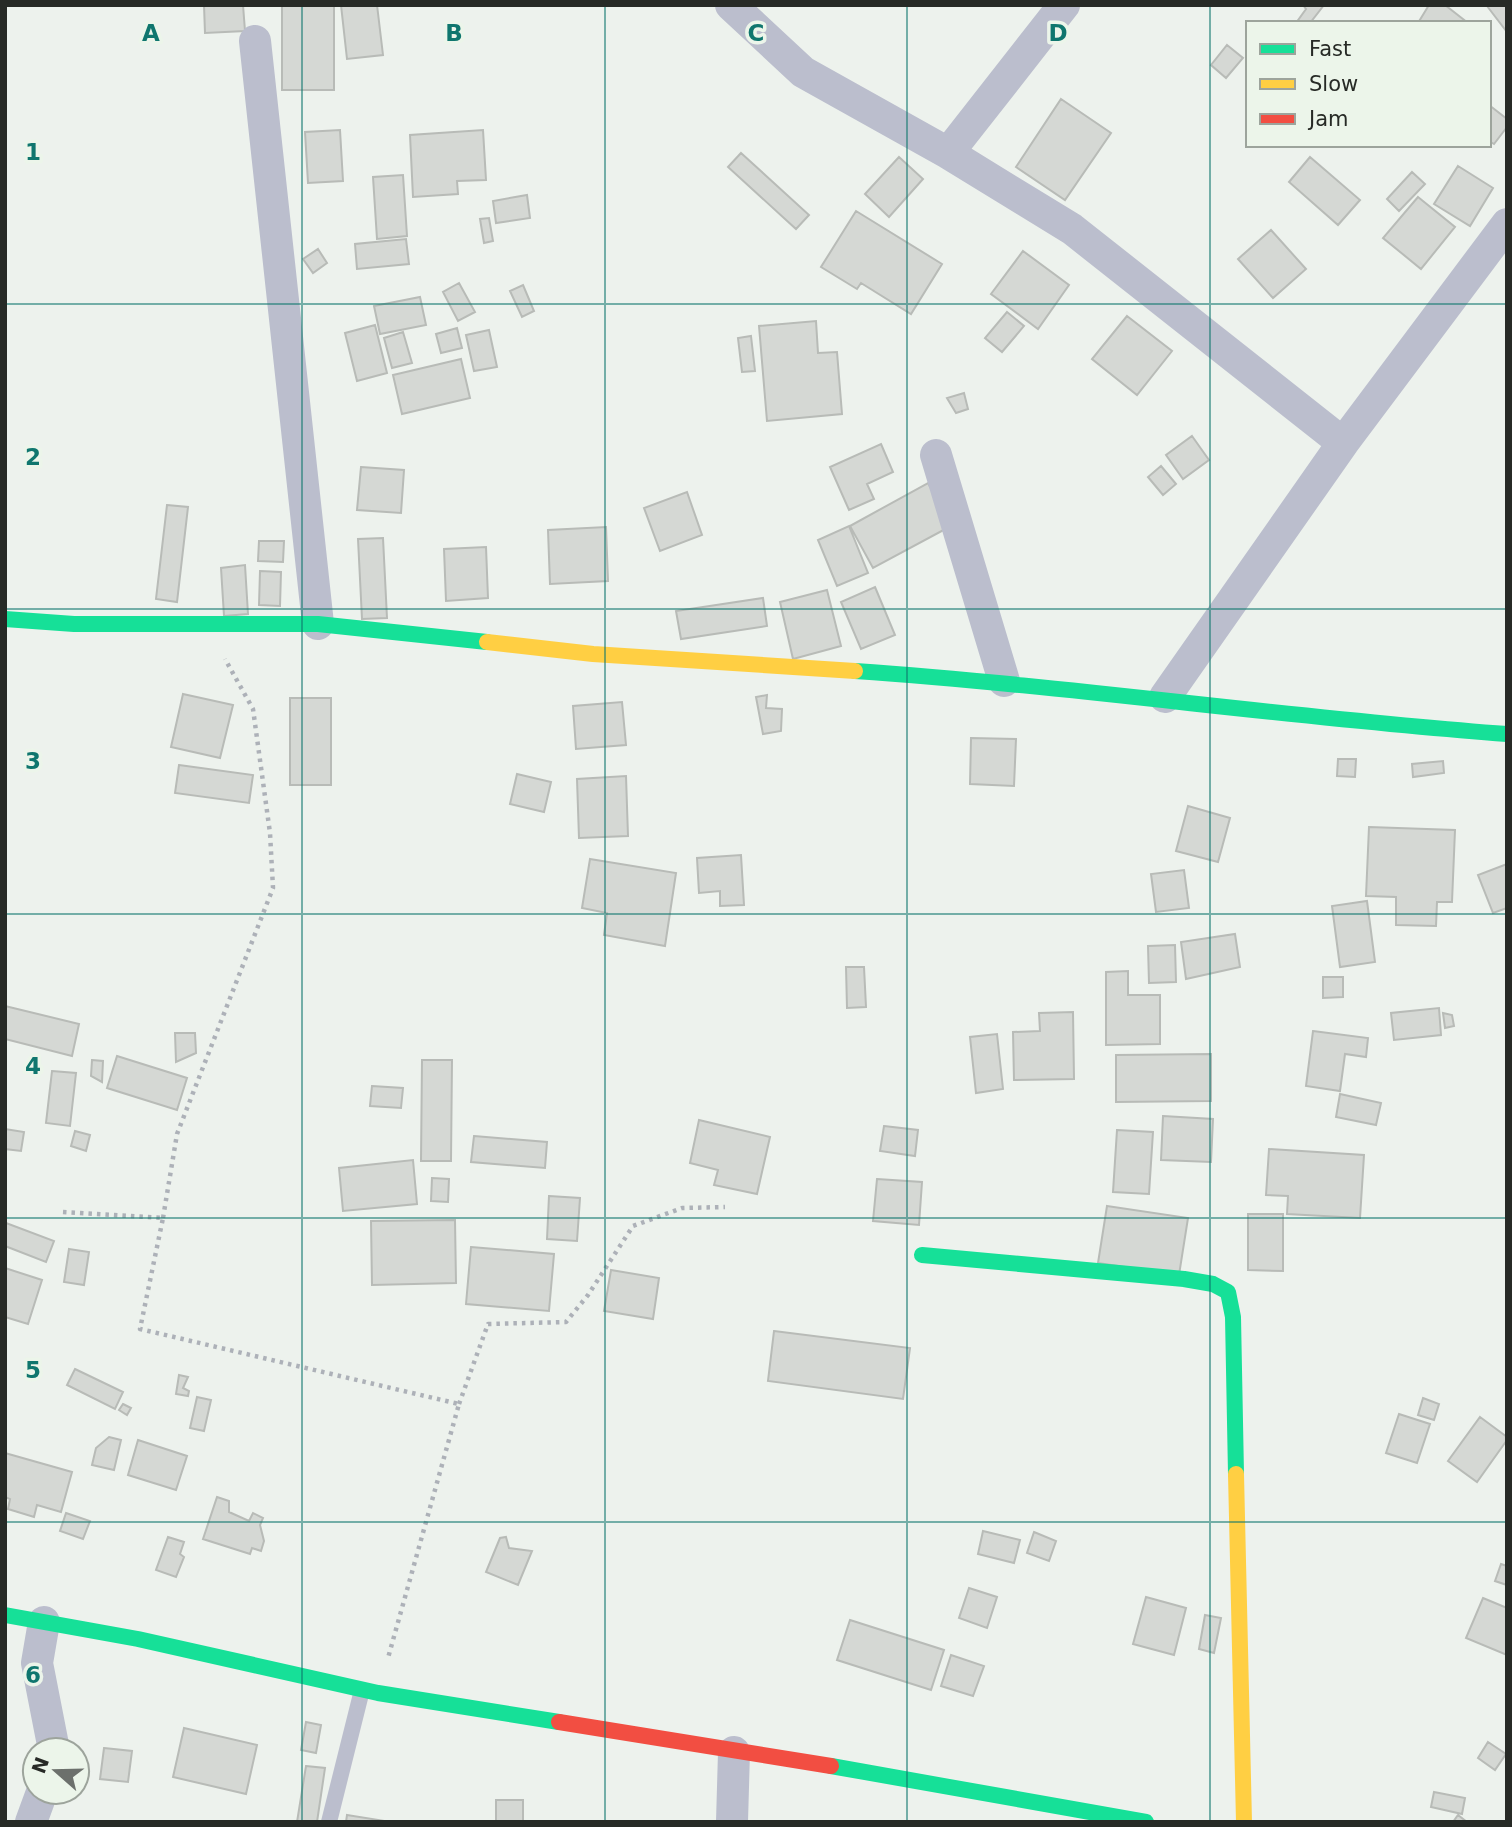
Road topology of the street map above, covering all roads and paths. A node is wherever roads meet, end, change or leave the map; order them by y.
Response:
1 (731, 5) edge
2 (1064, 5) edge
3 (255, 41) dead end
4 (948, 153) junction
5 (1507, 224) edge
6 (1343, 443) junction
7 (936, 455) dead end
8 (5, 618) edge
9 (206, 624) junction
10 (318, 624) junction
11 (1004, 681) junction
12 (1164, 697) junction
13 (1507, 734) edge
14 (725, 1207) dead end
15 (63, 1212) dead end
16 (163, 1218) junction
17 (922, 1255) dead end
18 (459, 1404) junction
19 (5, 1615) edge
20 (44, 1622) junction
21 (370, 1691) junction
22 (51, 1736) edge
23 (734, 1752) junction
24 (329, 1822) edge
25 (732, 1822) edge
26 (1146, 1822) edge
27 (1244, 1822) edge

1 - 4 street
2 - 4 street
3 - 10 street
4 - 6 street
5 - 6 street
6 - 12 street
7 - 11 street
8 - 9 street
9 - 10 street
9 - 16 path
10 - 11 street
11 - 12 street
12 - 13 street
14 - 18 path
15 - 16 path
16 - 18 path
17 - 27 street
18 - 21 path
19 - 20 street
20 - 21 street
20 - 22 street
21 - 23 street
21 - 24 lane
23 - 25 street
23 - 26 street

